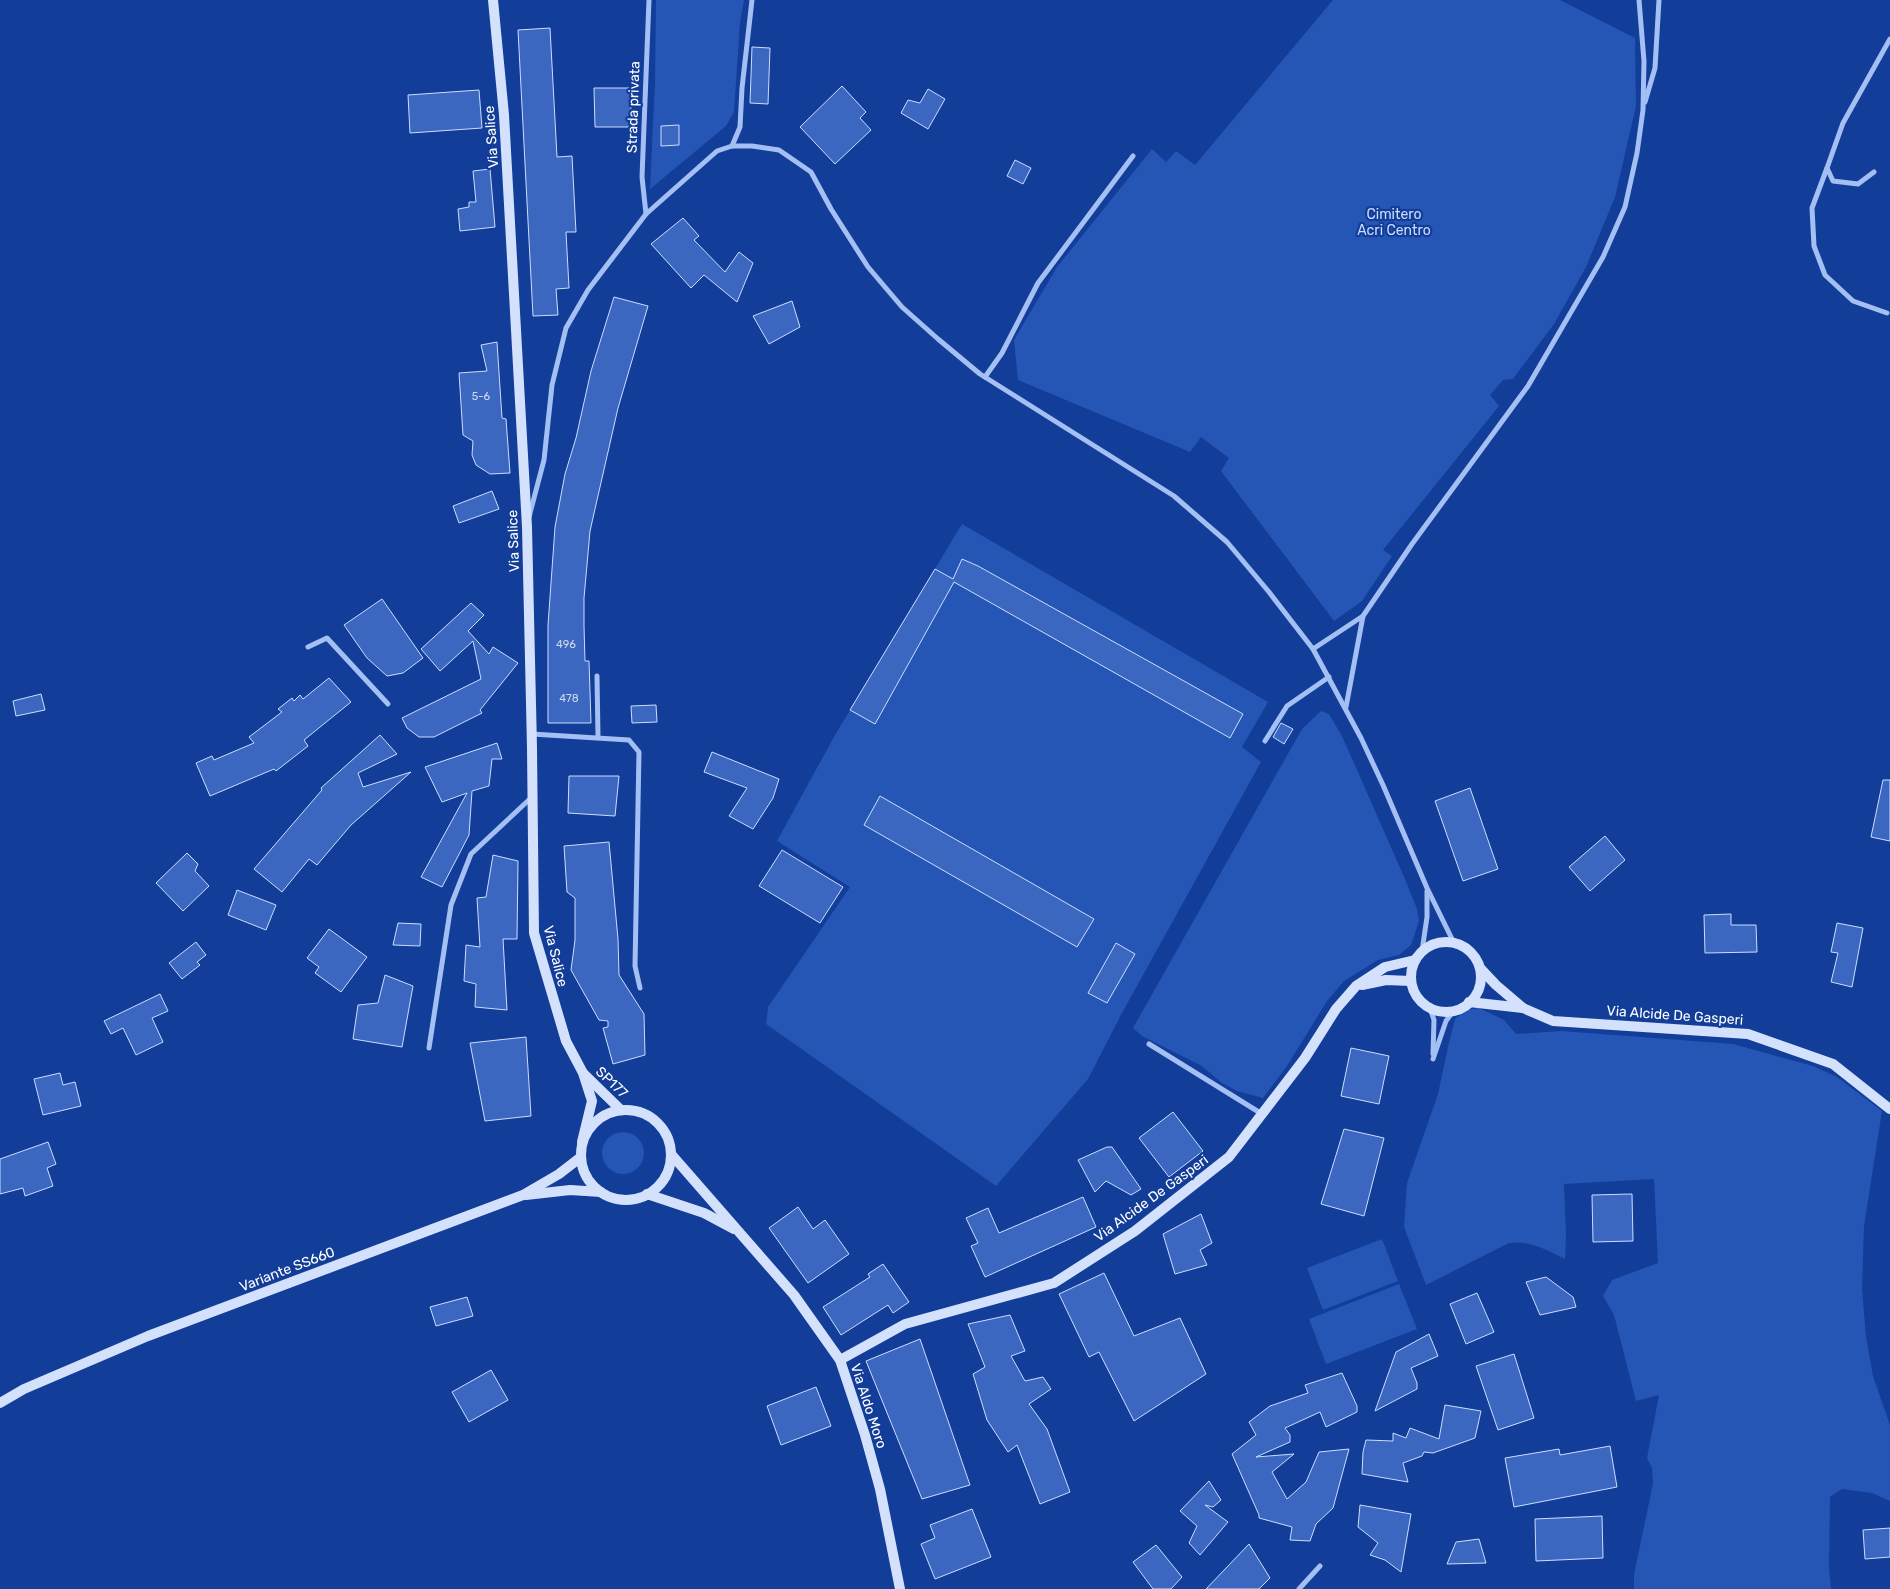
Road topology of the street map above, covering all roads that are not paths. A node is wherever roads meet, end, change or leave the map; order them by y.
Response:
1 (494, 0) edge
2 (649, 0) edge
3 (752, 0) edge
4 (1638, 0) edge
5 (1658, 0) edge
6 (1890, 39) edge
7 (1643, 110) junction
8 (732, 146) junction
9 (1133, 156) dead end
10 (1827, 168) junction
11 (1874, 172) dead end
12 (646, 214) junction
13 (1887, 313) dead end
14 (985, 377) junction
15 (527, 527) junction
16 (1363, 616) junction
17 (308, 647) dead end
18 (1313, 649) junction
19 (597, 676) dead end
20 (1329, 677) junction
21 (388, 704) dead end
22 (1346, 708) junction
23 (532, 734) junction
24 (598, 737) junction
25 (1265, 741) dead end
26 (533, 796) junction
27 (1427, 888) junction
28 (1454, 943) junction
29 (1422, 951) junction
30 (1415, 960) junction
31 (1479, 966) junction
32 (1412, 981) junction
33 (1356, 986) junction
34 (640, 988) dead end
35 (1469, 1002) junction
36 (1430, 1008) junction
37 (1523, 1008) junction
38 (1454, 1010) junction
39 (1149, 1044) dead end
40 (429, 1048) dead end
41 (584, 1073) junction
42 (1890, 1109) edge
43 (622, 1110) junction
44 (1262, 1114) junction
45 (582, 1142) junction
46 (670, 1154) junction
47 (580, 1157) junction
48 (601, 1192) junction
49 (647, 1194) junction
50 (523, 1195) junction
51 (741, 1232) junction
52 (840, 1360) junction
53 (0, 1403) edge
54 (1320, 1566) dead end
55 (900, 1589) edge
56 (1299, 1589) edge

1 - 15 main road, Via Salice
2 - 12 street, Strada privata
3 - 8 street
4 - 7 street
5 - 7 street
6 - 10 street
7 - 16 street
8 - 12 street
8 - 14 street
9 - 14 street
10 - 11 street
10 - 13 street
12 - 15 street
14 - 18 street
15 - 23 main road, Via Salice
16 - 18 street
16 - 22 street
17 - 21 street
18 - 20 street
19 - 24 street
20 - 22 street
20 - 25 street
22 - 27 street
23 - 24 street
23 - 26 main road, Via Salice
24 - 34 street
26 - 40 street
26 - 41 main road, Via Salice
27 - 28 street
27 - 29 street
28 - 29 main road
28 - 31 main road
29 - 30 main road
30 - 32 main road
30 - 33 main road, Via Alcide De Gasperi
31 - 35 main road
31 - 37 main road
32 - 33 main road
32 - 36 main road
33 - 44 main road, Via Alcide De Gasperi
35 - 37 main road, Via Alcide De Gasperi
35 - 38 main road
36 - 38 main road
36 - 38 street
37 - 42 main road, Via Alcide De Gasperi
39 - 44 street
41 - 43 main road, SP177
41 - 45 main road
43 - 45 main road
43 - 46 main road
44 - 52 main road, Via Alcide De Gasperi
45 - 47 main road
46 - 49 main road
46 - 51 main road, Via Aldo Moro
47 - 48 main road
47 - 50 main road, Variante SS660
48 - 49 main road
48 - 50 main road
49 - 51 main road, Via Aldo Moro
50 - 53 main road, Variante SS660
51 - 52 main road, Via Aldo Moro
52 - 55 main road, Via Aldo Moro
54 - 56 street

